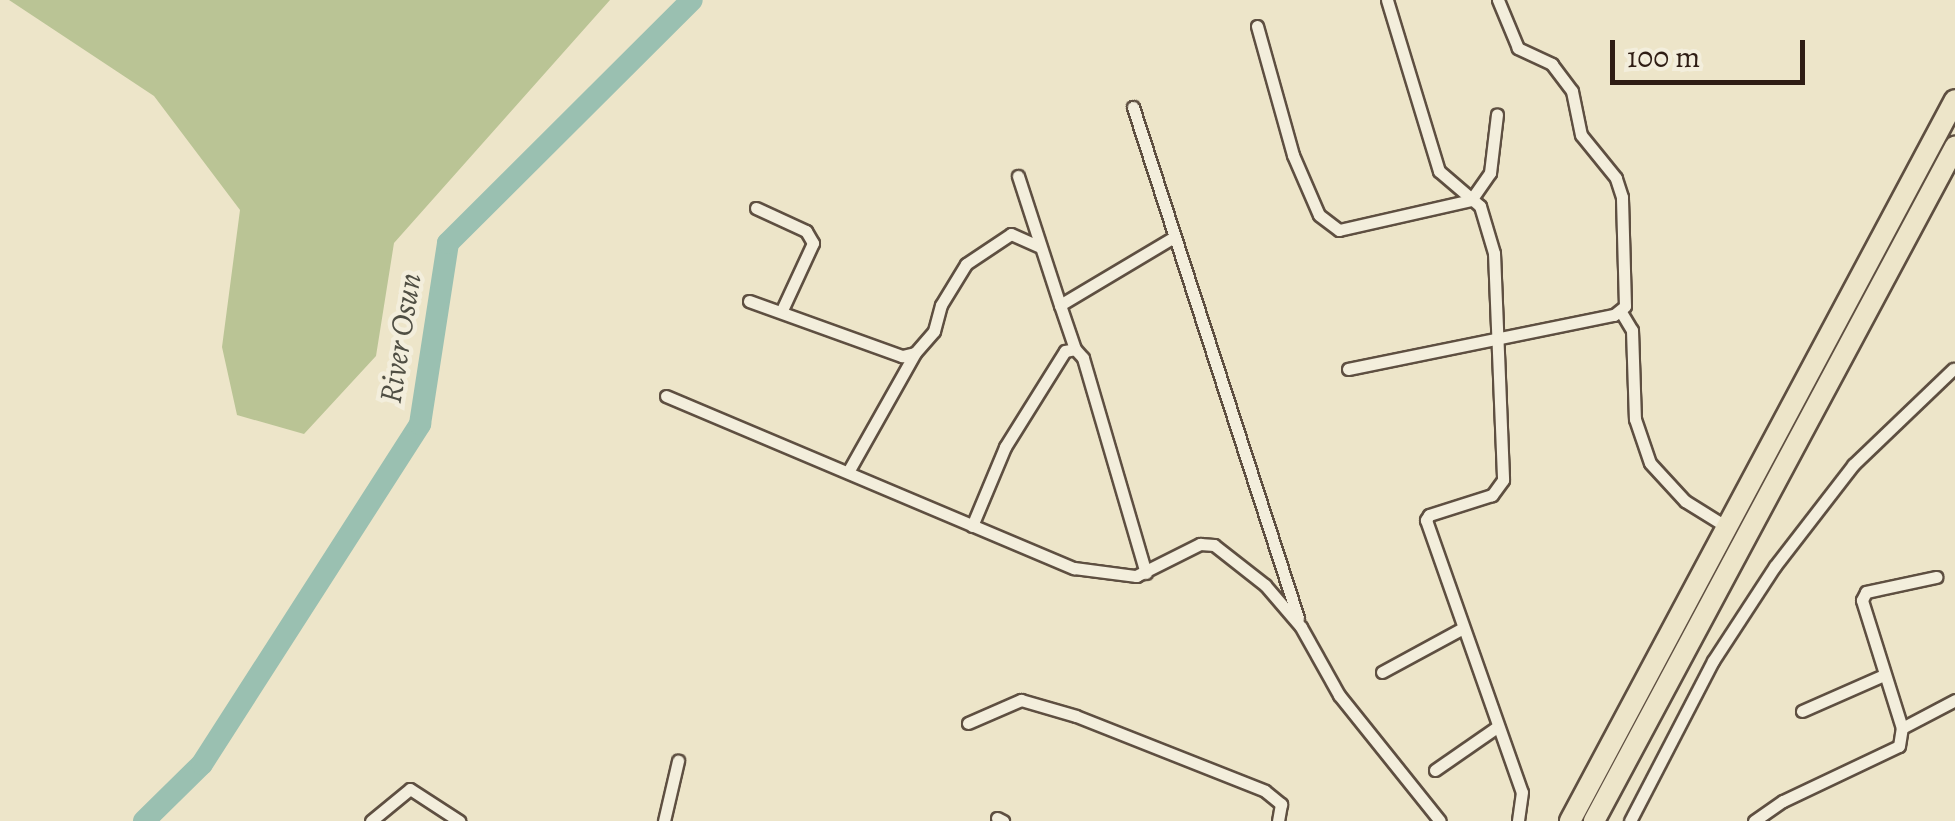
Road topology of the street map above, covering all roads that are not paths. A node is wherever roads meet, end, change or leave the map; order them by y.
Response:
1 (1387, 0) edge
2 (1498, 0) edge
3 (1257, 26) dead end
4 (1955, 100) edge
5 (1133, 106) dead end
6 (1497, 114) dead end
7 (1955, 148) edge
8 (1018, 176) dead end
9 (1471, 200) junction
10 (756, 208) dead end
11 (1174, 238) junction
12 (1040, 247) junction
13 (749, 301) dead end
14 (1060, 305) junction
15 (782, 310) junction
16 (1622, 312) junction
17 (1501, 338) junction
18 (1076, 349) junction
19 (914, 353) junction
20 (1348, 369) dead end
21 (1952, 369) dead end
22 (666, 396) dead end
23 (848, 472) junction
24 (972, 526) junction
25 (1727, 526) junction
26 (1146, 573) junction
27 (1284, 576) junction
28 (1936, 576) dead end
29 (1265, 585) junction
30 (1301, 627) junction
31 (1462, 628) junction
32 (1382, 672) dead end
33 (1884, 675) junction
34 (1955, 700) edge
35 (1802, 710) dead end
36 (968, 723) dead end
37 (1497, 726) junction
38 (1902, 728) junction
39 (678, 762) dead end
40 (1435, 770) dead end
41 (371, 821) edge
42 (459, 821) edge
43 (664, 821) edge
44 (1278, 821) edge
45 (1440, 821) edge
46 (1518, 821) edge
47 (1570, 821) edge
48 (1594, 821) edge
49 (1630, 821) edge
50 (1754, 821) edge

1 - 9 street
2 - 16 street
3 - 9 street
4 - 25 highway
5 - 11 street
6 - 9 street
7 - 48 highway
8 - 12 street
9 - 17 street
10 - 15 street
11 - 14 street
11 - 27 street
12 - 14 street
12 - 19 street
13 - 15 street
14 - 18 street
15 - 19 street
16 - 17 street
16 - 25 street
17 - 20 street
17 - 31 street
18 - 24 street
18 - 26 street
19 - 23 street
21 - 49 street
22 - 23 street
23 - 24 street
24 - 26 street
25 - 47 highway
26 - 29 street
27 - 29 street
27 - 30 street
28 - 33 street
29 - 30 street
30 - 45 street
31 - 32 street
31 - 37 street
33 - 35 street
33 - 38 street
34 - 38 street
36 - 44 street
37 - 40 street
37 - 46 street
38 - 50 street
39 - 43 street
41 - 42 street

